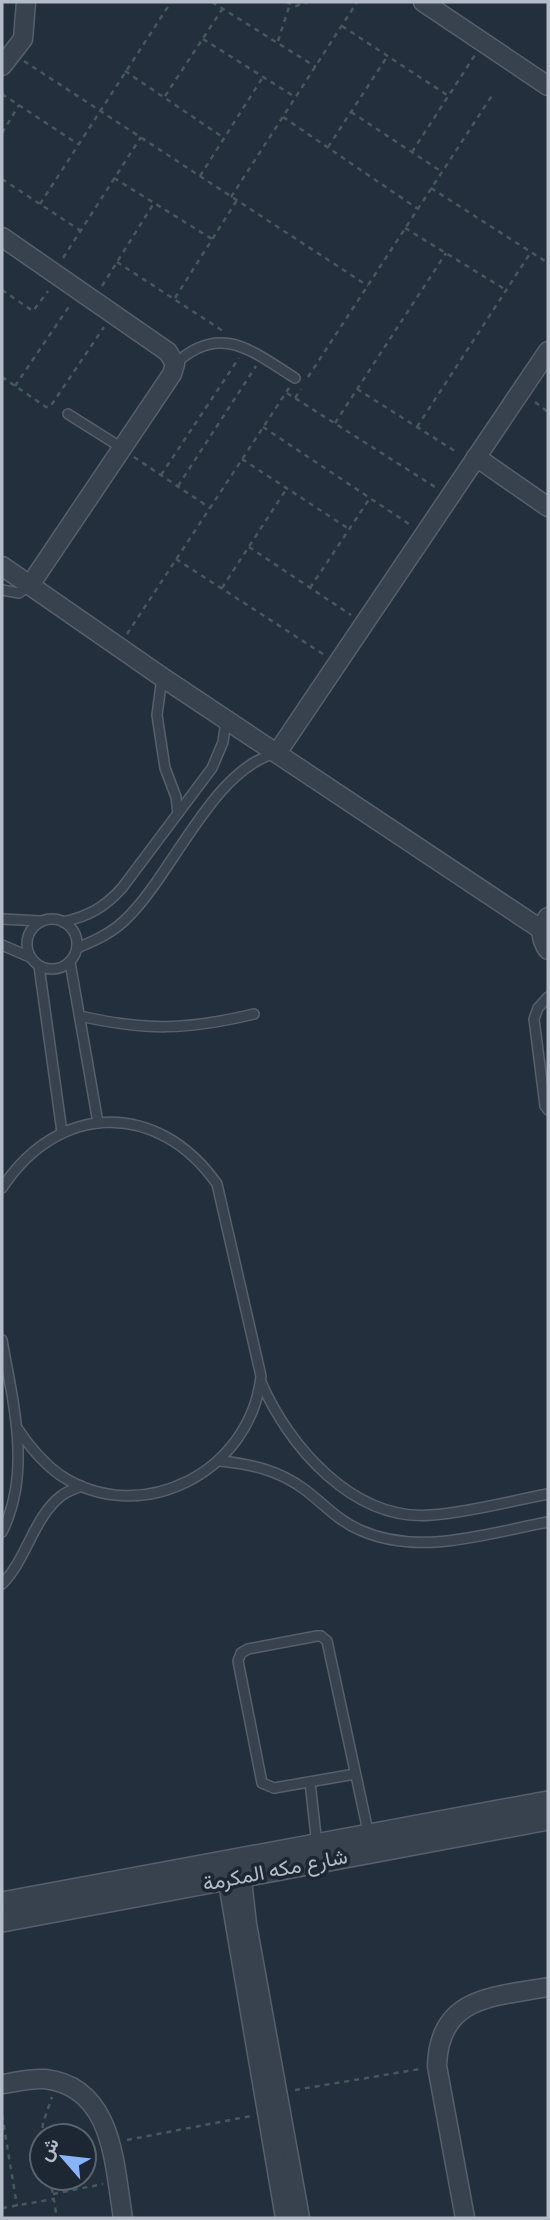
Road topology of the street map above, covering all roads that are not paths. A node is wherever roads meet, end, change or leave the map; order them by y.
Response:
1 (26, 2) edge
2 (423, 2) edge
3 (7, 60) edge
4 (548, 86) edge
5 (2, 237) edge
6 (548, 351) edge
7 (175, 364) junction
8 (295, 378) road end
9 (68, 414) dead end
10 (122, 449) junction
11 (474, 460) junction
12 (548, 507) edge
13 (2, 566) edge
14 (30, 585) junction
15 (2, 590) edge
16 (162, 677) junction
17 (226, 718) junction
18 (277, 753) junction
19 (178, 813) junction
20 (2, 919) edge
21 (42, 921) junction
22 (63, 922) junction
23 (545, 924) edge
24 (2, 945) edge
25 (77, 947) junction
26 (548, 950) edge
27 (30, 957) junction
28 (70, 962) junction
29 (39, 966) junction
30 (548, 997) edge
31 (254, 1014) dead end
32 (80, 1016) junction
33 (548, 1110) edge
34 (98, 1123) junction
35 (62, 1132) junction
36 (2, 1188) edge
37 (2, 1340) edge
38 (261, 1382) junction
39 (17, 1428) junction
40 (220, 1461) junction
41 (81, 1486) junction
42 (548, 1494) edge
43 (548, 1522) edge
44 (2, 1532) edge
45 (2, 1584) edge
46 (355, 1774) junction
47 (310, 1782) junction
48 (548, 1802) edge
49 (548, 1819) edge
50 (369, 1836) junction
51 (317, 1845) junction
52 (233, 1869) junction
53 (2, 1903) edge
54 (2, 1922) edge
55 (548, 1987) edge
56 (2, 2084) edge
57 (123, 2218) edge
58 (285, 2218) edge
59 (300, 2218) edge
60 (465, 2218) edge

1 - 3 street
2 - 4 street
5 - 7 street
6 - 11 street
7 - 8 lane
7 - 10 street
9 - 10 lane
10 - 14 street
11 - 12 street
11 - 18 street
13 - 14 street
14 - 15 lane
14 - 16 street
16 - 17 street
16 - 19 lane
17 - 18 street
17 - 19 lane
18 - 23 street
18 - 25 lane
19 - 22 lane
20 - 21 lane
21 - 22 lane
21 - 27 lane
22 - 25 lane
23 - 26 street
24 - 27 lane
25 - 28 lane
27 - 29 lane
28 - 29 lane
28 - 32 lane
29 - 35 lane
30 - 33 lane
31 - 32 lane
32 - 34 lane
34 - 35 lane
34 - 38 lane
35 - 36 lane
37 - 39 lane
38 - 40 lane
38 - 42 lane
39 - 41 lane
39 - 44 lane
40 - 41 lane
40 - 43 lane
41 - 45 lane
46 - 47 lane
46 - 47 lane
46 - 50 lane
47 - 51 lane
48 - 50 street, شارع مكه المكرمة
49 - 52 street, شارع مكه المكرمة
50 - 51 street, شارع مكه المكرمة
51 - 52 street, شارع مكه المكرمة
52 - 53 street, شارع مكه المكرمة
52 - 54 street, شارع مكه المكرمة
52 - 58 street
52 - 59 street
55 - 60 street
56 - 57 street

